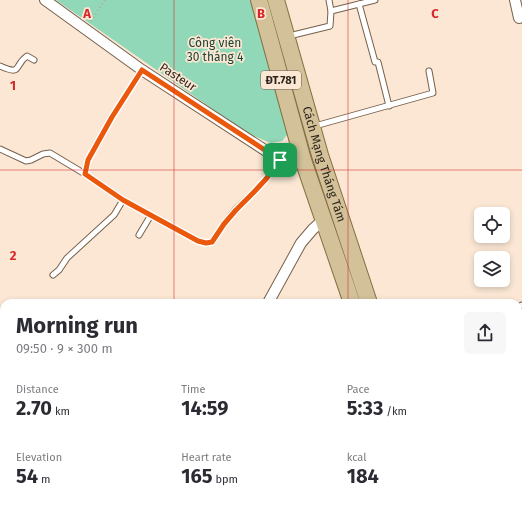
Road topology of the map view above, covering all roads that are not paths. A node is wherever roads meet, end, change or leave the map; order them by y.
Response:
1 (45, 0) edge
2 (259, 0) edge
3 (276, 0) edge
4 (329, 0) edge
5 (375, 0) edge
6 (515, 0) edge
7 (359, 4) junction
8 (331, 11) junction
9 (520, 18) dead end
10 (286, 37) junction
11 (34, 60) dead end
12 (0, 66) edge
13 (142, 70) junction
14 (429, 71) dead end
15 (389, 106) junction
16 (312, 127) junction
17 (0, 149) edge
18 (320, 156) junction
19 (280, 160) junction
20 (303, 160) junction
21 (85, 174) junction
22 (123, 200) junction
23 (339, 214) junction
24 (152, 216) junction
25 (323, 220) junction
26 (139, 235) dead end
27 (53, 275) dead end
28 (270, 299) edge
29 (351, 299) edge
30 (368, 299) edge

1 - 13 street, Pasteur
2 - 20 main road, Cách Mạng Tháng Tám / ĐT.781
3 - 10 main road, Cách Mạng Tháng Tám / ĐT.781
4 - 8 lane
5 - 7 lane
6 - 9 street
7 - 8 lane
7 - 15 lane
8 - 10 lane
10 - 16 main road, Cách Mạng Tháng Tám / ĐT.781
11 - 12 lane
13 - 19 street, Pasteur
13 - 21 lane
14 - 15 lane
15 - 16 lane
16 - 18 main road, Cách Mạng Tháng Tám / ĐT.781
17 - 21 lane
18 - 20 main road
18 - 23 main road, Cách Mạng Tháng Tám / ĐT.781
19 - 20 street
19 - 24 lane
20 - 25 main road, Cách Mạng Tháng Tám / ĐT.781
21 - 22 lane
22 - 24 lane
22 - 27 lane
23 - 25 main road
23 - 30 main road, Cách Mạng Tháng Tám / ĐT.781
24 - 26 lane
25 - 28 street
25 - 29 main road, Cách Mạng Tháng Tám / ĐT.781

